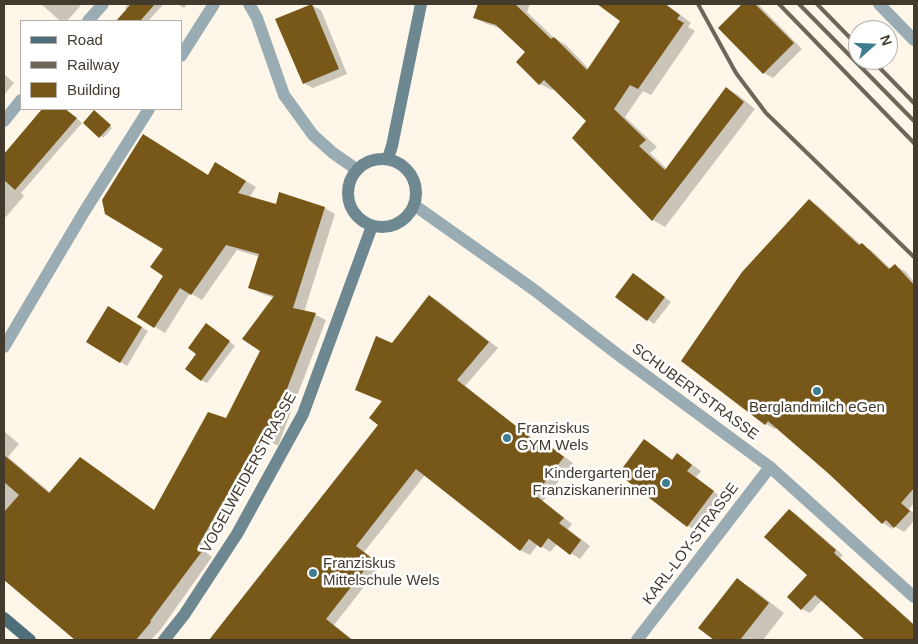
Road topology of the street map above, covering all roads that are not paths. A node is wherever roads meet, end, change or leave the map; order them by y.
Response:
1 (103, 4) edge
2 (214, 4) edge
3 (249, 4) edge
4 (421, 4) edge
5 (879, 4) edge
6 (89, 20) edge
7 (914, 40) edge
8 (182, 54) edge
9 (20, 101) edge
10 (147, 110) edge
11 (4, 121) edge
12 (388, 158) junction
13 (356, 169) junction
14 (414, 206) junction
15 (372, 226) junction
16 (4, 347) edge
17 (770, 468) junction
18 (914, 597) edge
19 (4, 618) edge
20 (30, 640) edge
21 (164, 640) edge
22 (638, 640) edge

1 - 6 street
2 - 8 street
3 - 13 street
4 - 12 main road
5 - 7 street
9 - 11 street
10 - 16 street
12 - 13 main road
12 - 14 main road
13 - 15 main road
14 - 15 main road
14 - 17 street, SCHUBERTSTRASSE
15 - 21 main road, VOGELWEIDERSTRASSE
17 - 18 street, SCHUBERTSTRASSE
17 - 22 street, KARL-LOY-STRASSE
19 - 20 main road

